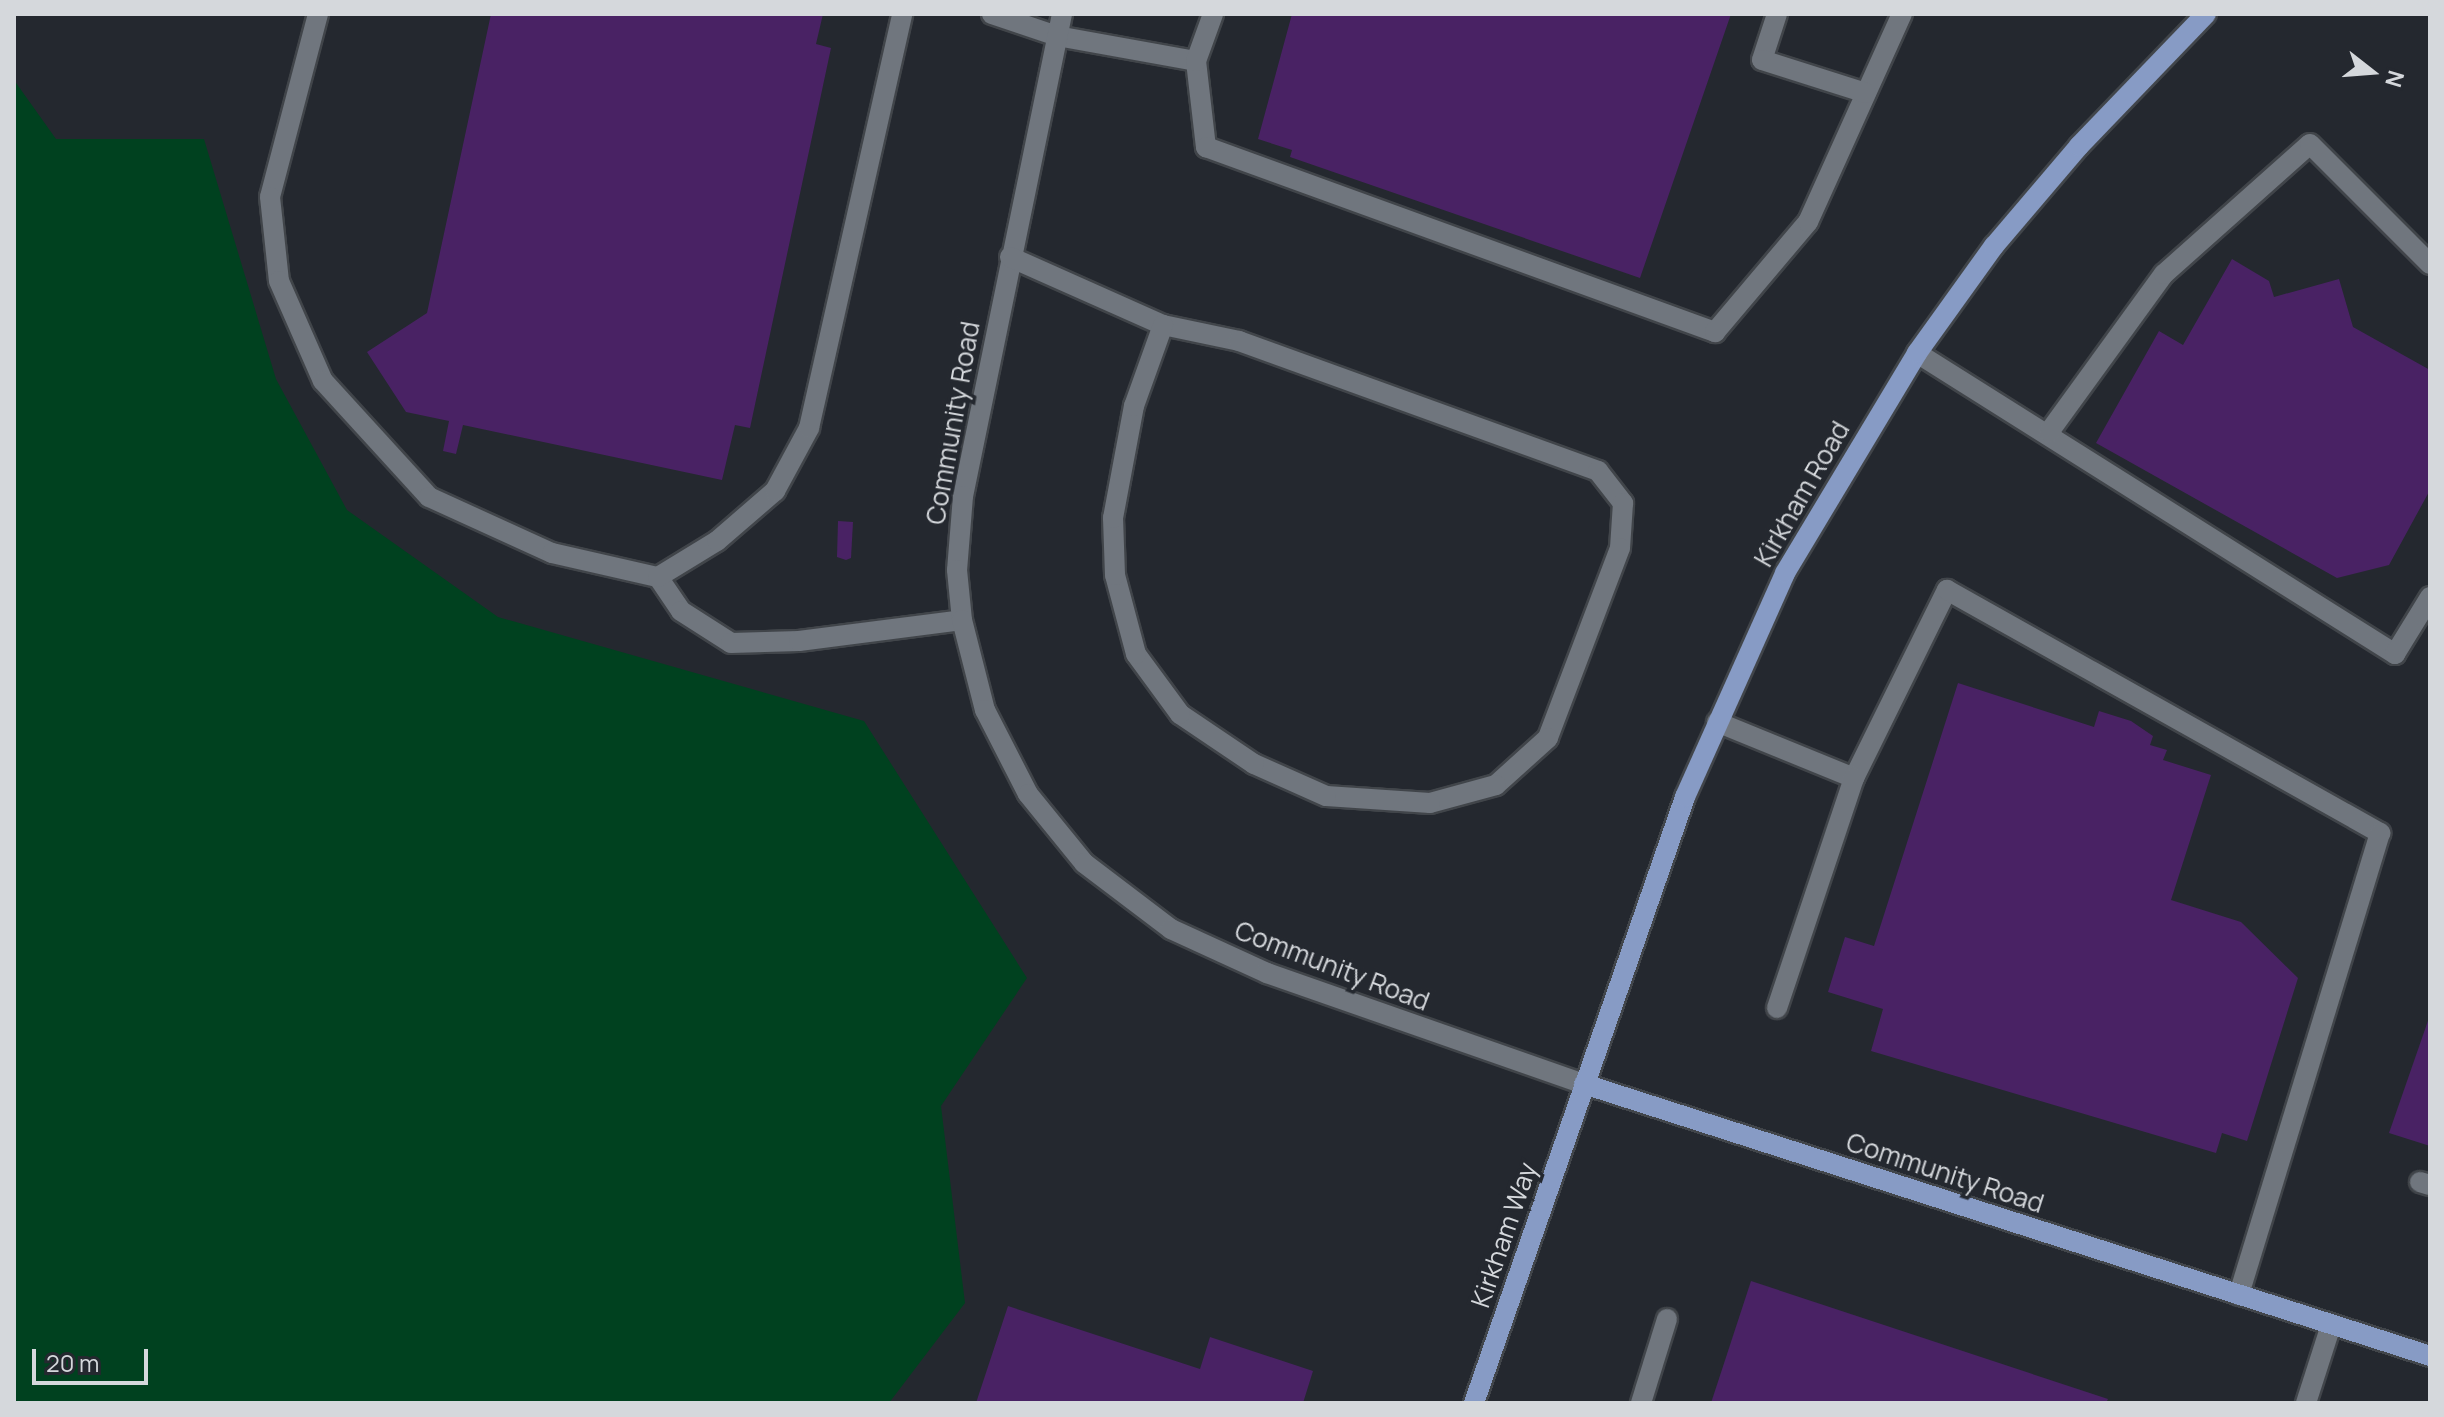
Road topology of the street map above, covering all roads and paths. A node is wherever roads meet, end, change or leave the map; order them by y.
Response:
1 (318, 14) edge
2 (902, 14) edge
3 (992, 14) edge
4 (1062, 14) edge
5 (1213, 14) edge
6 (1777, 14) edge
7 (1902, 14) edge
8 (2206, 14) edge
9 (1057, 36) junction
10 (1196, 61) junction
11 (1866, 93) junction
12 (1010, 257) junction
13 (2430, 264) edge
14 (1163, 325) junction
15 (1917, 353) junction
16 (2049, 432) junction
17 (658, 577) junction
18 (2430, 597) edge
19 (962, 620) junction
20 (1717, 722) junction
21 (1854, 778) junction
22 (1777, 1008) dead end
23 (1584, 1084) junction
24 (2239, 1295) junction
25 (1667, 1319) dead end
26 (2331, 1325) junction
27 (2430, 1356) edge
28 (1474, 1403) edge
29 (1641, 1403) edge
30 (2306, 1403) edge

1 - 17 street
2 - 17 street
3 - 9 street
4 - 9 street, Community Road
5 - 10 street
6 - 11 street
7 - 11 street
8 - 15 main road, Kirkham Road
9 - 10 street
9 - 12 street, Community Road
10 - 11 street
12 - 14 street
12 - 19 street, Community Road
13 - 16 street
14 - 14 street
15 - 16 street
15 - 20 main road, Kirkham Road
16 - 18 street
17 - 19 street
19 - 23 street, Community Road
20 - 21 street
20 - 23 main road, Kirkham Road
21 - 22 street
21 - 24 street
23 - 24 main road, Community Road
23 - 28 main road, Kirkham Way
24 - 26 main road, Community Road
25 - 29 street
26 - 27 main road, Community Road
26 - 30 street

